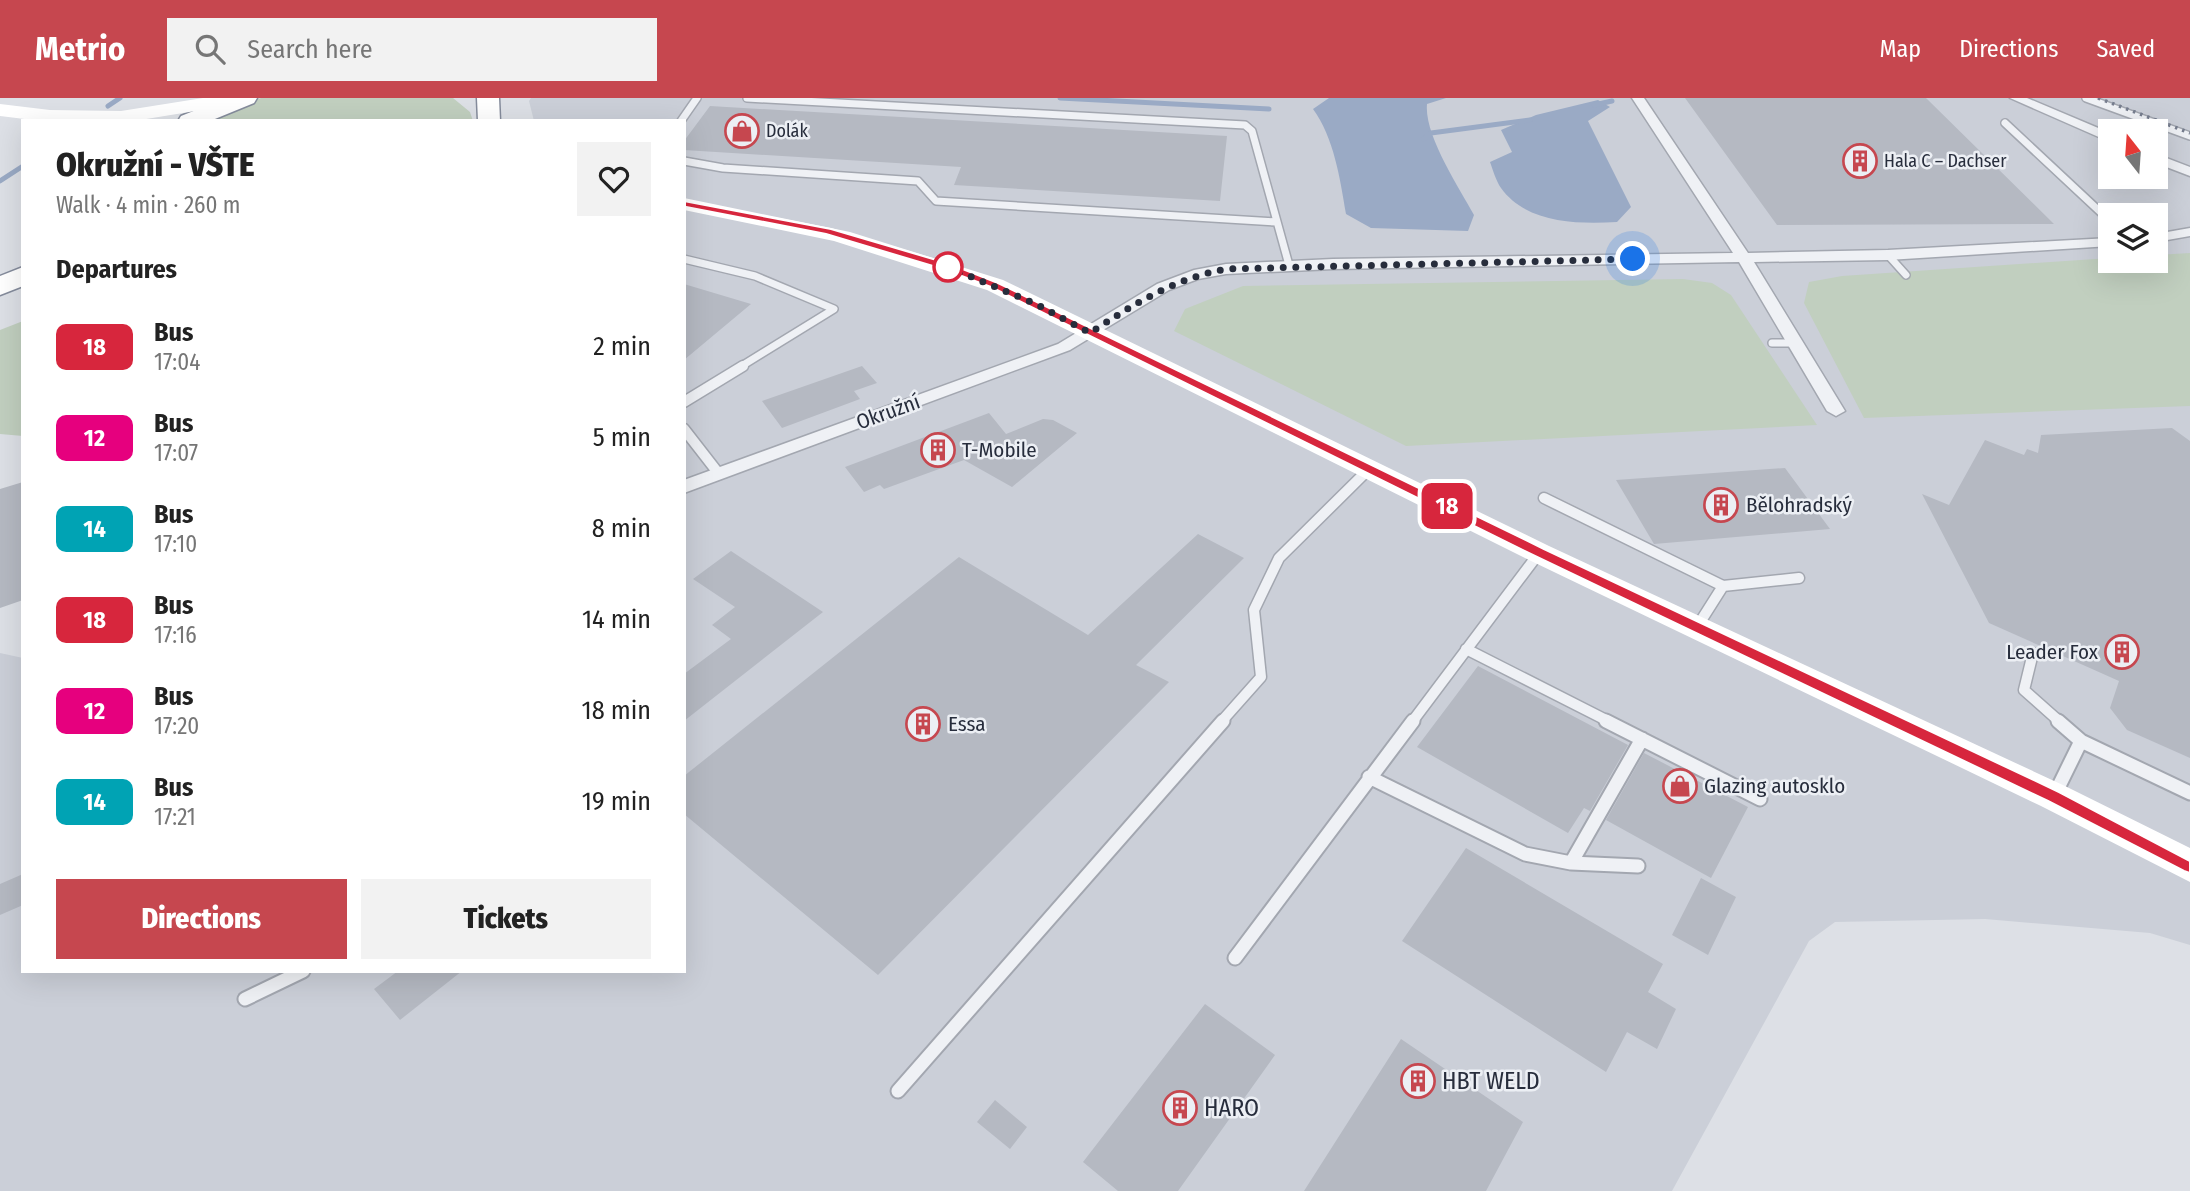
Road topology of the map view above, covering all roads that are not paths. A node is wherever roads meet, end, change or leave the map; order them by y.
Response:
1 (238, 98) edge
2 (246, 98) edge
3 (697, 98) edge
4 (747, 98) edge
5 (1638, 98) edge
6 (2016, 98) edge
7 (2086, 98) edge
8 (0, 110) edge
9 (59, 118) edge
10 (194, 119) edge
11 (682, 119) edge
12 (2005, 123) dead end
13 (2098, 133) edge
14 (2190, 136) edge
15 (686, 161) edge
16 (2168, 163) edge
17 (2190, 172) edge
18 (686, 204) edge
19 (2098, 209) edge
20 (1276, 222) junction
21 (2190, 232) edge
22 (2168, 236) edge
23 (2098, 243) edge
24 (1888, 255) junction
25 (1744, 258) junction
26 (686, 259) edge
27 (1289, 265) junction
28 (1906, 275) dead end
29 (21, 276) edge
30 (0, 286) edge
31 (21, 293) edge
32 (0, 301) edge
33 (1090, 333) junction
34 (1772, 343) dead end
35 (1798, 343) junction
36 (686, 401) edge
37 (1836, 411) dead end
38 (686, 432) edge
39 (1370, 468) junction
40 (719, 474) junction
41 (686, 486) edge
42 (1544, 498) dead end
43 (1539, 552) junction
44 (1799, 578) dead end
45 (1723, 586) junction
46 (1697, 627) junction
47 (1466, 649) junction
48 (2034, 653) dead end
49 (1642, 739) junction
50 (2081, 741) junction
51 (1369, 777) junction
52 (2190, 793) edge
53 (2053, 796) junction
54 (1760, 799) dead end
55 (1571, 863) junction
56 (1638, 866) dead end
57 (2190, 866) edge
58 (1236, 958) dead end
59 (299, 973) edge
60 (245, 999) dead end
61 (898, 1091) dead end

1 - 9 main road
2 - 10 highway
3 - 11 lane
4 - 20 lane
5 - 25 street
6 - 13 street
7 - 14 lane
8 - 9 main road
12 - 19 lane
15 - 20 lane
16 - 17 street
18 - 33 main road
20 - 27 lane
21 - 22 street
23 - 24 street, Okružní
24 - 25 street, Okružní
24 - 28 lane
25 - 27 street, Okružní
25 - 35 street
26 - 36 lane
27 - 33 street, Okružní
29 - 30 highway
31 - 32 highway
33 - 39 main road
33 - 40 street, Okružní
34 - 35 lane
35 - 37 street
38 - 40 lane
39 - 43 main road
39 - 61 lane
40 - 41 street, Okružní
42 - 45 lane
43 - 46 main road
43 - 47 lane
44 - 45 lane
45 - 46 lane
46 - 53 main road
47 - 49 lane
47 - 51 lane
48 - 50 lane
49 - 54 lane
49 - 55 lane
50 - 52 lane
50 - 53 lane
51 - 55 lane
51 - 58 lane
53 - 57 main road
55 - 56 lane
59 - 60 lane

